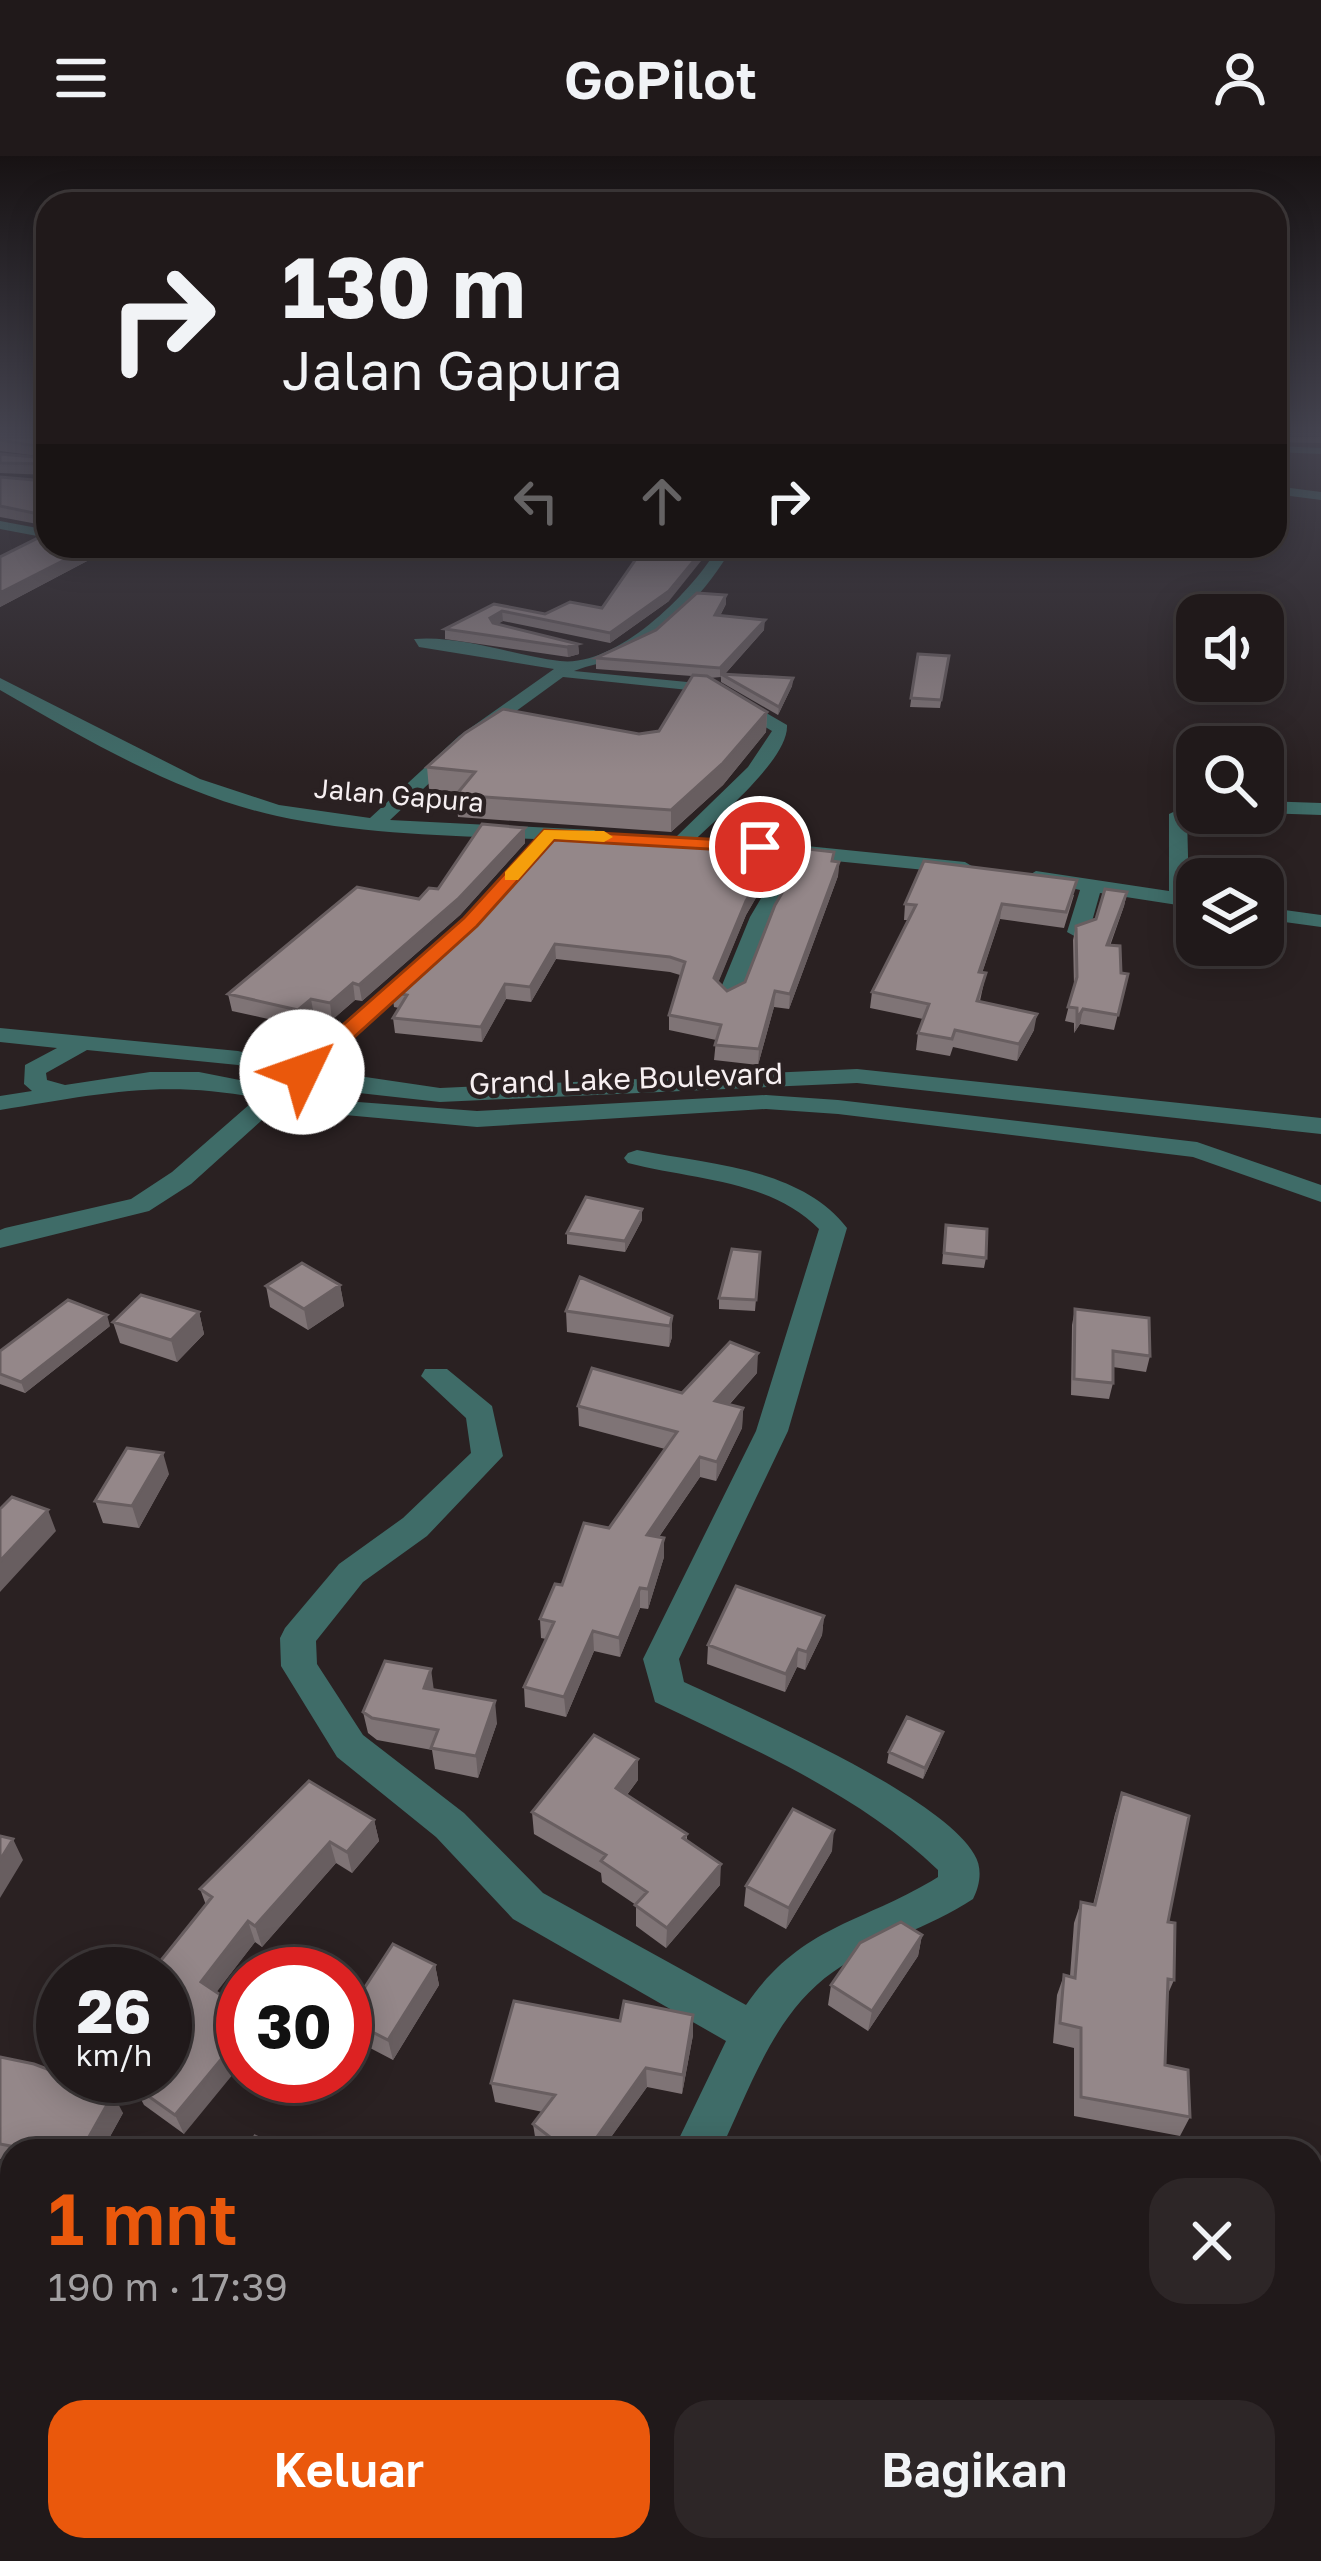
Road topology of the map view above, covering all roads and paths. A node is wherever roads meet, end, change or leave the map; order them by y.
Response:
1 (717, 558) edge
2 (419, 642) dead end
3 (568, 644) edge
4 (613, 653) junction
5 (563, 671) junction
6 (0, 683) edge
7 (1284, 807) edge
8 (1321, 808) edge
9 (377, 821) junction
10 (550, 834) junction
11 (616, 837) edge
12 (661, 839) edge
13 (682, 841) junction
14 (799, 850) junction
15 (989, 870) edge
16 (1012, 873) edge
17 (1091, 888) junction
18 (1176, 899) edge
19 (1284, 916) edge
20 (1321, 921) edge
21 (1078, 932) edge
22 (729, 995) edge
23 (0, 1035) edge
24 (85, 1043) junction
25 (302, 1072) junction
26 (199, 1079) junction
27 (278, 1093) junction
28 (68, 1094) junction
29 (0, 1103) edge
30 (250, 1116) junction
31 (1321, 1126) edge
32 (637, 1158) dead end
33 (1321, 1194) edge
34 (0, 1240) edge
35 (436, 1376) dead end
36 (752, 2032) junction
37 (702, 2139) edge

1 - 4 street
2 - 5 street
3 - 4 street
4 - 5 street
5 - 9 street
5 - 13 street
6 - 9 street, Jalan Gapura
7 - 8 street
9 - 10 street, Jalan Gapura
10 - 11 street, Jalan Gapura
10 - 25 street
12 - 13 street
13 - 14 street
14 - 15 street
14 - 22 street
16 - 17 street
17 - 18 street
17 - 21 street
19 - 20 street
23 - 24 street, Grand Lake Boulevard
24 - 25 street, Grand Lake Boulevard
24 - 28 street
25 - 31 street, Grand Lake Boulevard
26 - 27 street, Grand Lake Boulevard
26 - 28 street, Grand Lake Boulevard
26 - 30 street
27 - 30 street
27 - 33 street, Grand Lake Boulevard
28 - 29 street, Grand Lake Boulevard
30 - 34 street
32 - 36 street
35 - 36 street
36 - 37 street

